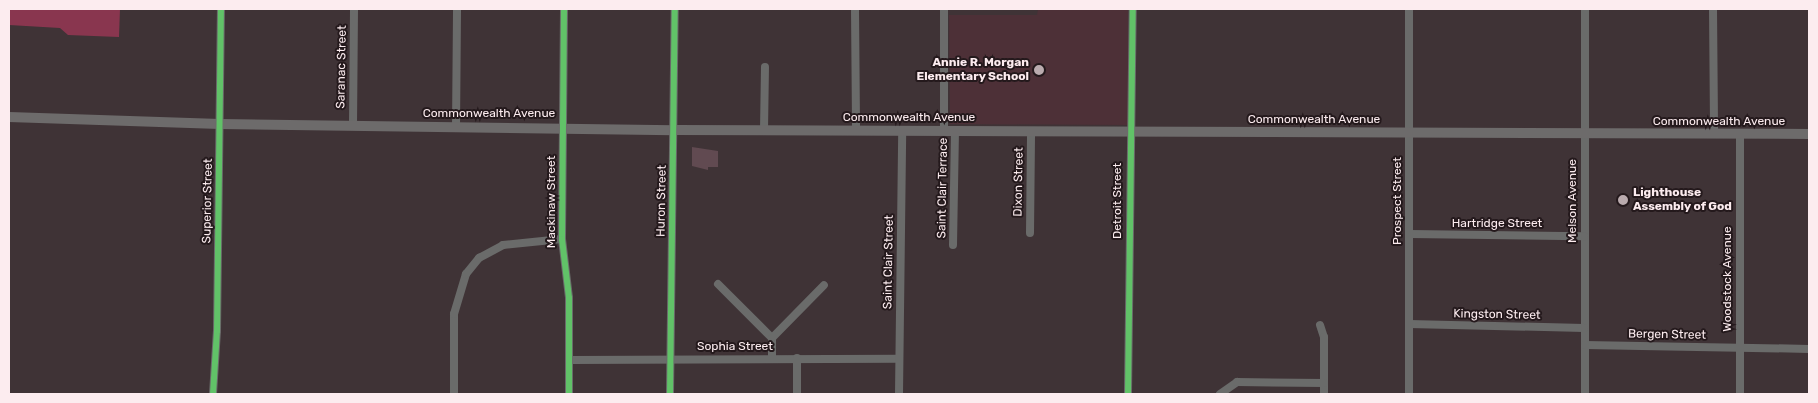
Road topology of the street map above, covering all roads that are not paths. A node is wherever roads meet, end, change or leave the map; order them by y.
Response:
1 (220, 9) edge
2 (354, 9) edge
3 (457, 9) edge
4 (564, 9) edge
5 (675, 9) edge
6 (855, 9) edge
7 (944, 9) edge
8 (1133, 9) edge
9 (1409, 9) edge
10 (1584, 9) edge
11 (1714, 9) edge
12 (765, 66) dead end
13 (9, 117) edge
14 (220, 124) junction
15 (353, 125) junction
16 (456, 127) junction
17 (564, 127) junction
18 (674, 130) junction
19 (764, 130) junction
20 (856, 130) junction
21 (902, 131) junction
22 (944, 131) junction
23 (955, 131) junction
24 (1031, 131) junction
25 (1131, 132) junction
26 (1409, 133) junction
27 (1585, 134) junction
28 (1714, 134) junction
29 (1740, 134) junction
30 (1809, 134) edge
31 (1030, 233) dead end
32 (1410, 234) junction
33 (1584, 236) junction
34 (562, 238) junction
35 (952, 245) dead end
36 (718, 284) dead end
37 (824, 285) dead end
38 (1409, 324) junction
39 (1320, 325) dead end
40 (1584, 328) junction
41 (772, 338) junction
42 (1585, 345) junction
43 (1740, 348) junction
44 (1809, 349) edge
45 (772, 357) junction
46 (670, 358) junction
47 (797, 358) junction
48 (899, 359) junction
49 (571, 360) junction
50 (1324, 383) junction
51 (1222, 392) edge
52 (213, 394) edge
53 (454, 394) edge
54 (569, 394) edge
55 (670, 394) edge
56 (797, 394) edge
57 (899, 394) edge
58 (1128, 394) edge
59 (1324, 394) edge
60 (1409, 394) edge
61 (1585, 394) edge
62 (1740, 394) edge

1 - 14 street, Superior Street
2 - 15 street, Saranac Street
3 - 16 street
4 - 17 street, Mackinaw Street
5 - 18 street, Huron Street
6 - 20 street
7 - 22 street
8 - 25 street, Detroit Street
9 - 26 street, Prospect Street
10 - 27 street, Melson Avenue
11 - 28 street
12 - 19 street
13 - 14 main road, Commonwealth Avenue
14 - 15 main road, Commonwealth Avenue
14 - 52 street, Superior Street
15 - 16 main road, Commonwealth Avenue
16 - 17 main road, Commonwealth Avenue
17 - 18 main road, Commonwealth Avenue
17 - 34 street, Mackinaw Street
18 - 19 main road, Commonwealth Avenue
18 - 46 street, Huron Street
19 - 20 main road, Commonwealth Avenue
20 - 21 main road, Commonwealth Avenue
21 - 22 main road, Commonwealth Avenue
21 - 48 street, Saint Clair Street
22 - 23 main road, Commonwealth Avenue
23 - 24 main road, Commonwealth Avenue
23 - 35 street, Saint Clair Terrace
24 - 25 main road, Commonwealth Avenue
24 - 31 street, Dixon Street
25 - 26 main road, Commonwealth Avenue
25 - 58 street, Detroit Street
26 - 27 main road, Commonwealth Avenue
26 - 32 street, Prospect Street
27 - 28 main road, Commonwealth Avenue
27 - 33 street, Melson Avenue
28 - 29 main road, Commonwealth Avenue
29 - 30 main road, Commonwealth Avenue
29 - 43 street, Woodstock Avenue
32 - 33 street, Hartridge Street
32 - 38 street, Prospect Street
33 - 40 street, Melson Avenue
34 - 49 street, Mackinaw Street
34 - 53 street
36 - 41 street
37 - 41 street
38 - 40 street, Kingston Street
38 - 60 street, Prospect Street
39 - 50 street
40 - 42 street, Melson Avenue
41 - 45 street
42 - 43 street, Bergen Street
42 - 61 street, Melson Avenue
43 - 44 street, Bergen Street
43 - 62 street, Woodstock Avenue
45 - 46 street, Sophia Street
45 - 47 street, Sophia Street
46 - 49 street, Sophia Street
46 - 55 street, Huron Street
47 - 48 street, Sophia Street
47 - 56 street
48 - 57 street, Saint Clair Street
49 - 54 street, Mackinaw Street
50 - 51 street
50 - 59 street

